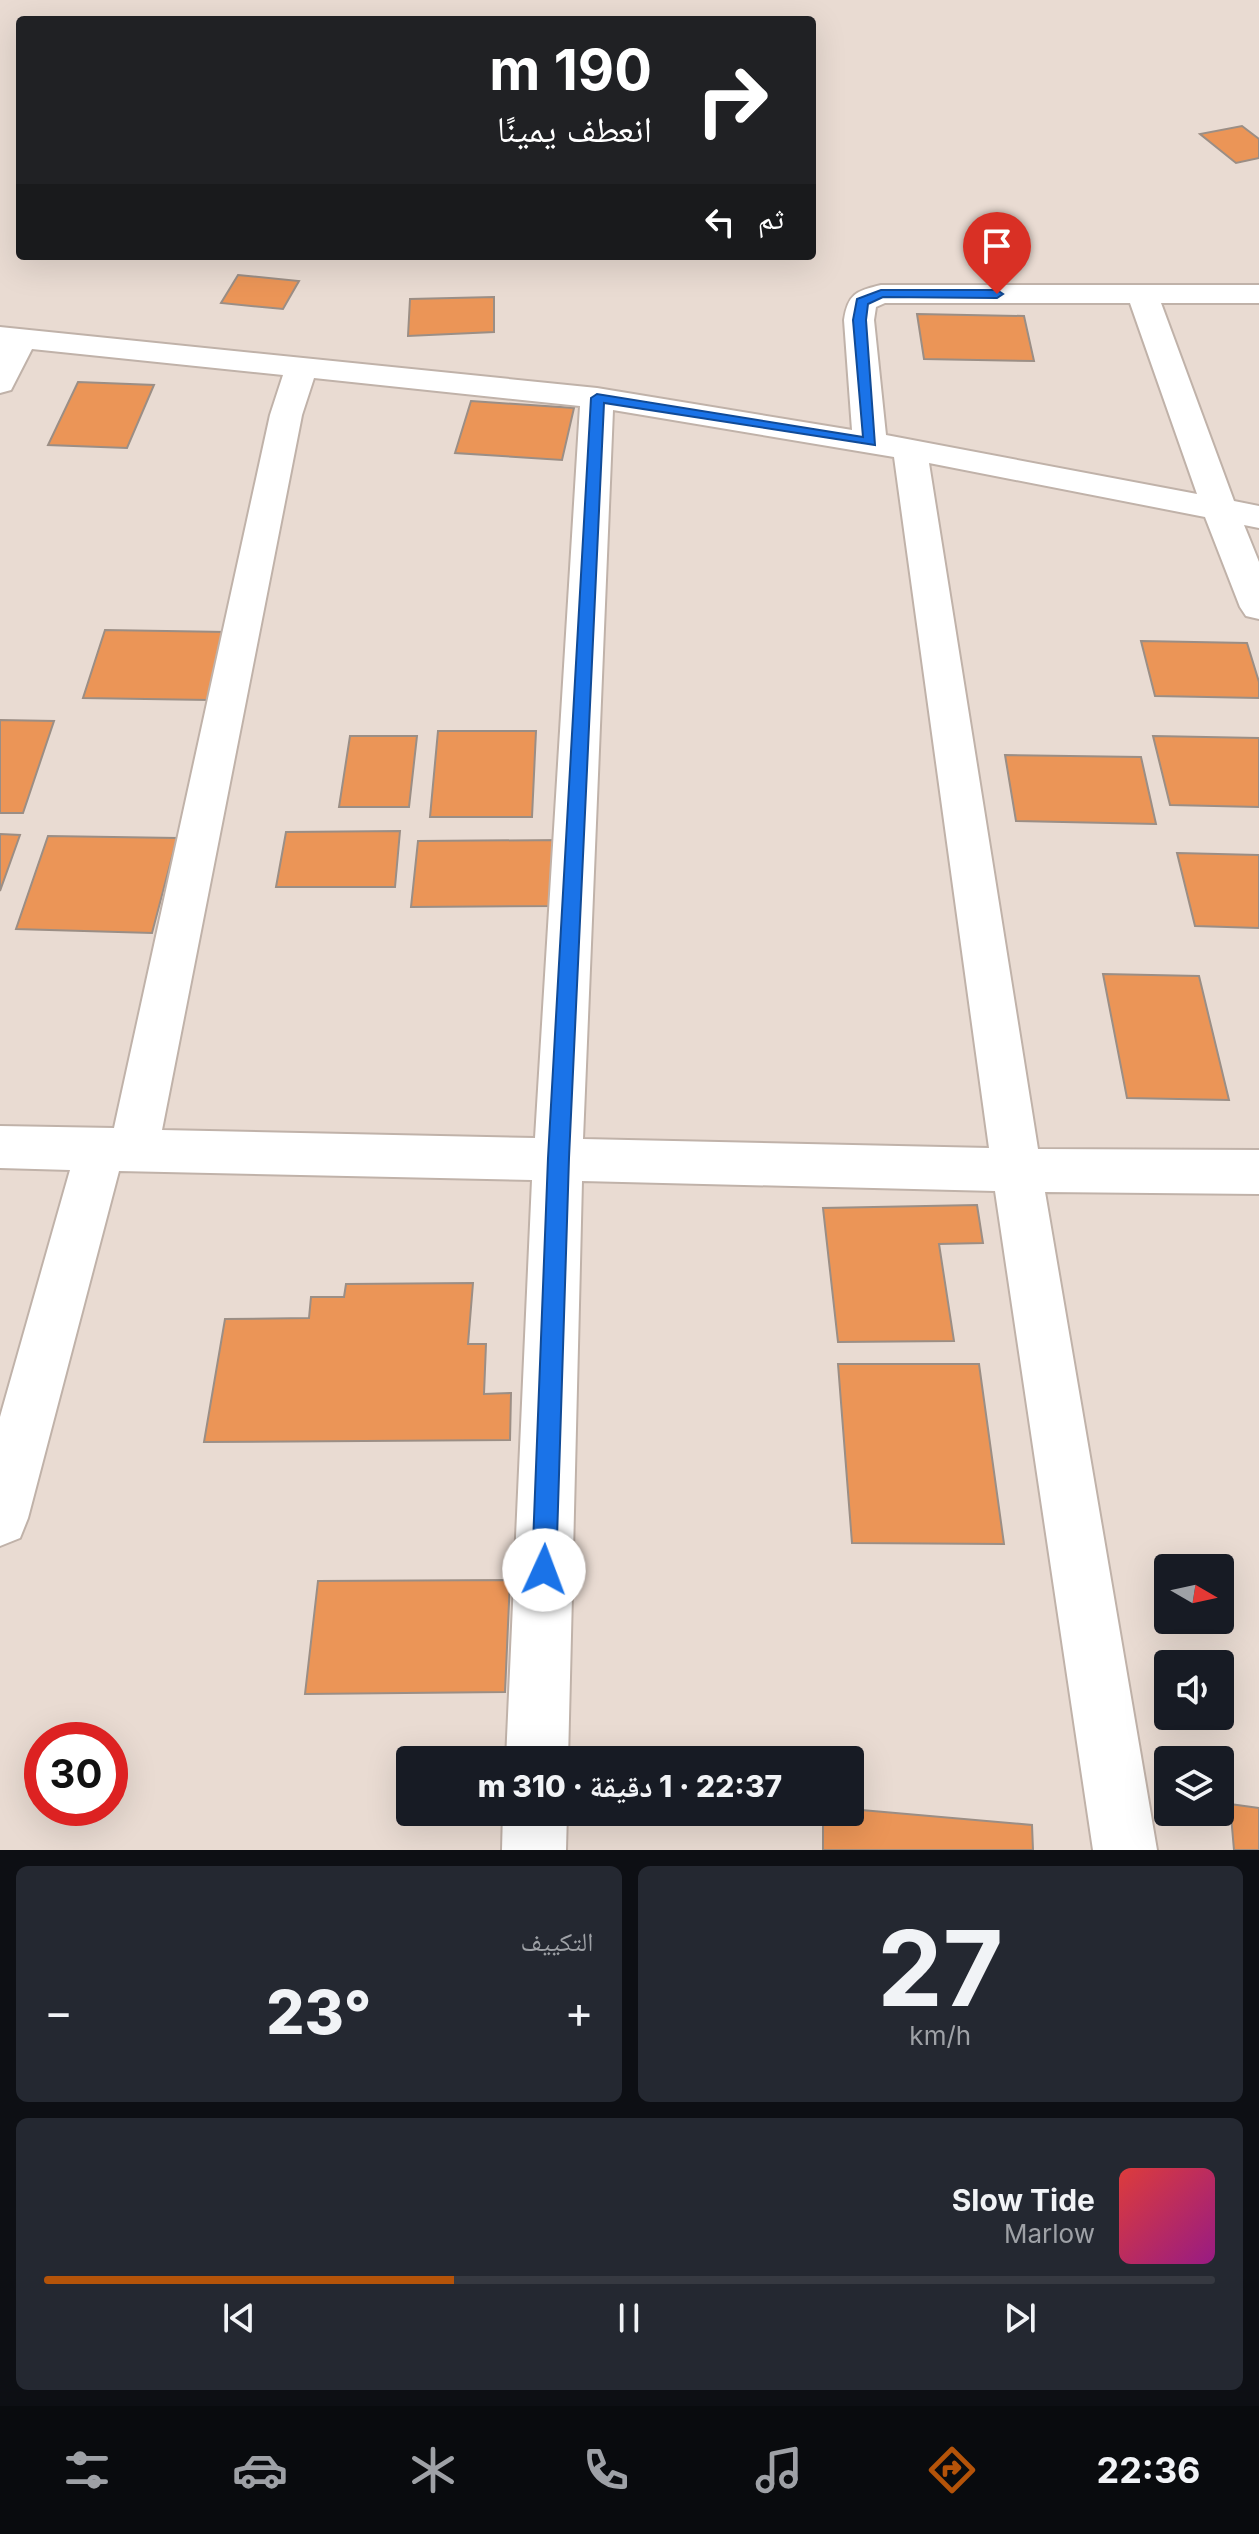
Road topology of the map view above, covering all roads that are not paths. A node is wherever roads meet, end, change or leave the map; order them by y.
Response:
1 (1142, 294) junction
2 (1259, 294) edge
3 (10, 337) edge
4 (301, 367) junction
5 (0, 383) edge
6 (597, 398) junction
7 (890, 446) junction
8 (1220, 510) junction
9 (1259, 517) edge
10 (1259, 607) edge
11 (0, 1147) edge
12 (100, 1149) junction
13 (558, 1158) junction
14 (1017, 1170) junction
15 (1259, 1172) edge
16 (0, 1518) edge
17 (537, 1746) edge
18 (535, 1826) edge
19 (534, 1850) edge
20 (1125, 1850) edge

1 - 2 street
1 - 7 street
1 - 8 street
3 - 4 street
3 - 5 street
4 - 6 street
4 - 12 street
6 - 7 street
6 - 13 street
7 - 8 street
7 - 14 street
8 - 9 street
8 - 10 street
11 - 12 street
12 - 13 street
12 - 16 street
13 - 14 street
13 - 17 street
14 - 15 street
14 - 20 street
18 - 19 street

